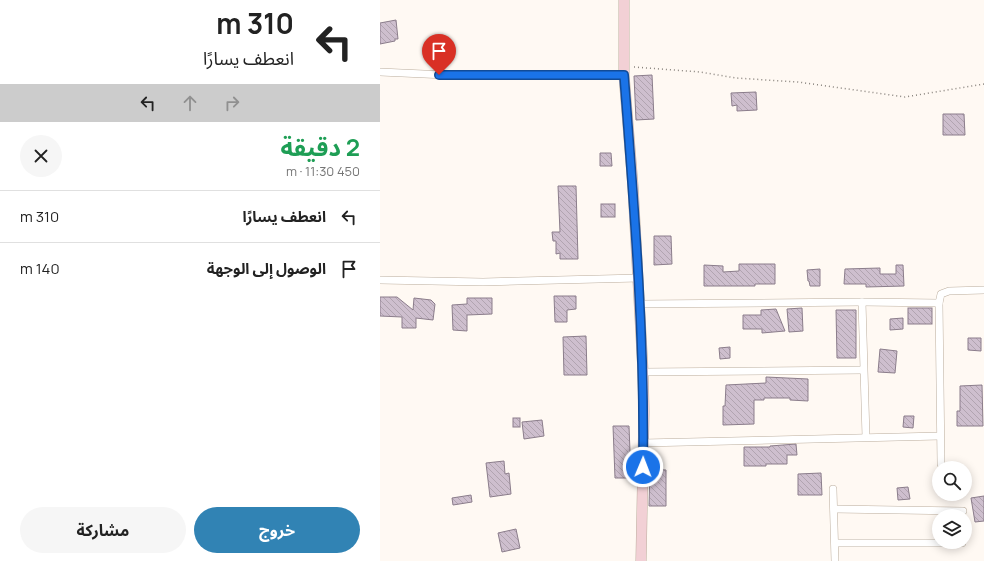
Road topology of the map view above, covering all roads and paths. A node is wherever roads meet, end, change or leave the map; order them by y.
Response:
1 (624, 0) edge
2 (624, 71) junction
3 (380, 72) edge
4 (984, 84) edge
5 (638, 278) junction
6 (380, 280) edge
7 (984, 290) edge
8 (862, 302) junction
9 (939, 303) junction
10 (640, 304) junction
11 (863, 370) junction
12 (643, 372) junction
13 (940, 436) junction
14 (866, 438) junction
15 (643, 443) junction
16 (941, 461) edge
17 (833, 490) dead end
18 (834, 509) junction
19 (932, 510) edge
20 (835, 543) junction
21 (932, 544) edge
22 (641, 561) edge
23 (835, 561) edge

1 - 2 street
2 - 3 street
2 - 4 path
2 - 5 street
5 - 6 street
5 - 10 street
7 - 9 street
8 - 9 street
8 - 10 street
8 - 11 street
9 - 13 street
10 - 12 street
11 - 12 street
11 - 14 street
12 - 15 street
13 - 14 street
13 - 16 street
14 - 15 street
15 - 22 street
17 - 18 street
18 - 19 street
18 - 20 street
20 - 21 street
20 - 23 street

